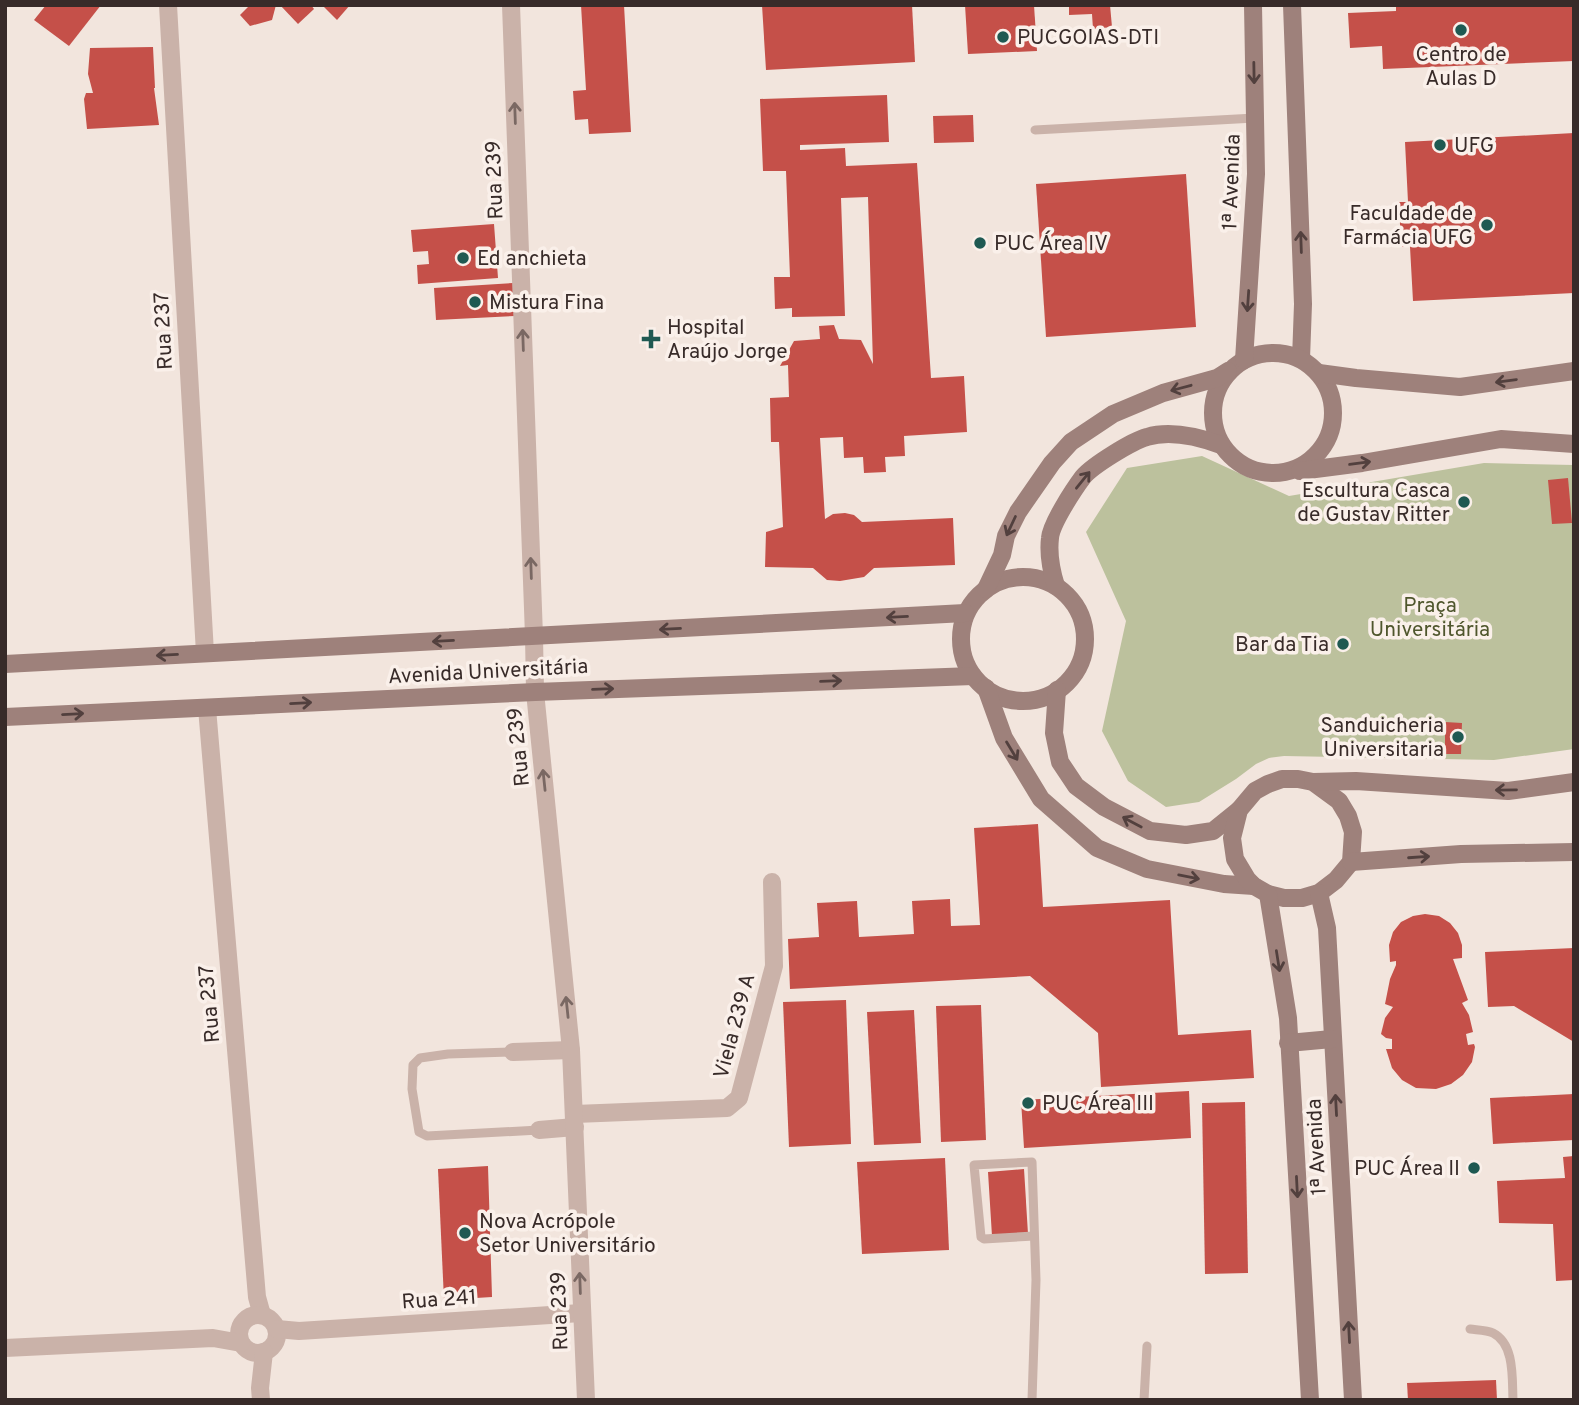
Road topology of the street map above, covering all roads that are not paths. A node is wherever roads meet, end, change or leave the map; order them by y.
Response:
1 (168, 5) edge
2 (511, 5) edge
3 (1253, 5) edge
4 (1292, 5) edge
5 (1255, 118) junction
6 (1035, 130) dead end
7 (1301, 359) junction
8 (1244, 360) junction
9 (1574, 371) edge
10 (1319, 373) junction
11 (1221, 444) junction
12 (1574, 444) edge
13 (1293, 471) junction
14 (1056, 586) junction
15 (986, 589) junction
16 (965, 613) junction
17 (534, 636) junction
18 (205, 653) junction
19 (5, 664) edge
20 (980, 682) junction
21 (1057, 690) junction
22 (535, 692) junction
23 (207, 708) junction
24 (5, 717) edge
25 (1313, 782) junction
26 (1574, 782) edge
27 (1239, 810) junction
28 (1574, 852) edge
29 (1351, 862) junction
30 (772, 882) dead end
31 (1261, 890) junction
32 (1319, 893) junction
33 (1332, 1040) junction
34 (1288, 1043) junction
35 (572, 1049) junction
36 (513, 1052) joint
37 (575, 1120) junction
38 (540, 1130) joint
39 (1034, 1236) junction
40 (581, 1313) junction
41 (257, 1315) junction
42 (1470, 1329) dead end
43 (242, 1340) junction
44 (272, 1341) junction
45 (1147, 1346) dead end
46 (5, 1348) edge
47 (260, 1394) edge
48 (586, 1400) edge
49 (1032, 1400) edge
50 (1144, 1400) edge
51 (1310, 1400) edge
52 (1353, 1400) edge
53 (1513, 1400) edge

1 - 18 street, Rua 237
17 -> 2 street, Rua 239
3 -> 5 main road, 1ª Avenida
7 -> 4 main road
5 - 6 lane
5 -> 8 main road, 1ª Avenida
7 - 8 main road
7 - 10 main road
8 - 11 main road
8 -> 15 main road
9 -> 10 main road
10 - 13 main road
11 - 13 main road
14 -> 11 main road
13 -> 12 main road
14 - 15 main road
14 - 21 main road
15 - 16 main road
16 -> 17 main road, Avenida Universitária
16 - 20 main road
17 -> 18 main road, Avenida Universitária
17 - 22 street, Rua 239
18 -> 19 main road, Avenida Universitária
20 - 21 main road
22 -> 20 main road, Avenida Universitária
20 -> 31 main road
27 -> 21 main road
23 -> 22 main road, Avenida Universitária
35 -> 22 street, Rua 239
24 -> 23 main road, Avenida Universitária
23 - 41 street, Rua 237
26 -> 25 main road
25 - 27 main road
25 - 29 main road
27 - 31 main road
29 -> 28 main road
29 - 32 main road
30 - 37 street, Viela 239 A
31 - 32 main road
31 -> 34 main road, 1ª Avenida
32 - 33 main road, 1ª Avenida
33 - 34 main road
52 -> 33 main road, 1ª Avenida
34 -> 51 main road, 1ª Avenida
35 - 36 street
35 - 37 street, Rua 239
36 - 38 lane
37 - 38 street, Viela 239 A
40 -> 37 street, Rua 239
39 - 39 lane
39 - 49 lane
40 - 44 street, Rua 241
40 - 48 street, Rua 239
41 - 43 street
41 - 44 street
42 - 53 lane
43 - 44 street
43 - 46 street
43 - 47 street
44 - 47 street
45 - 50 lane

